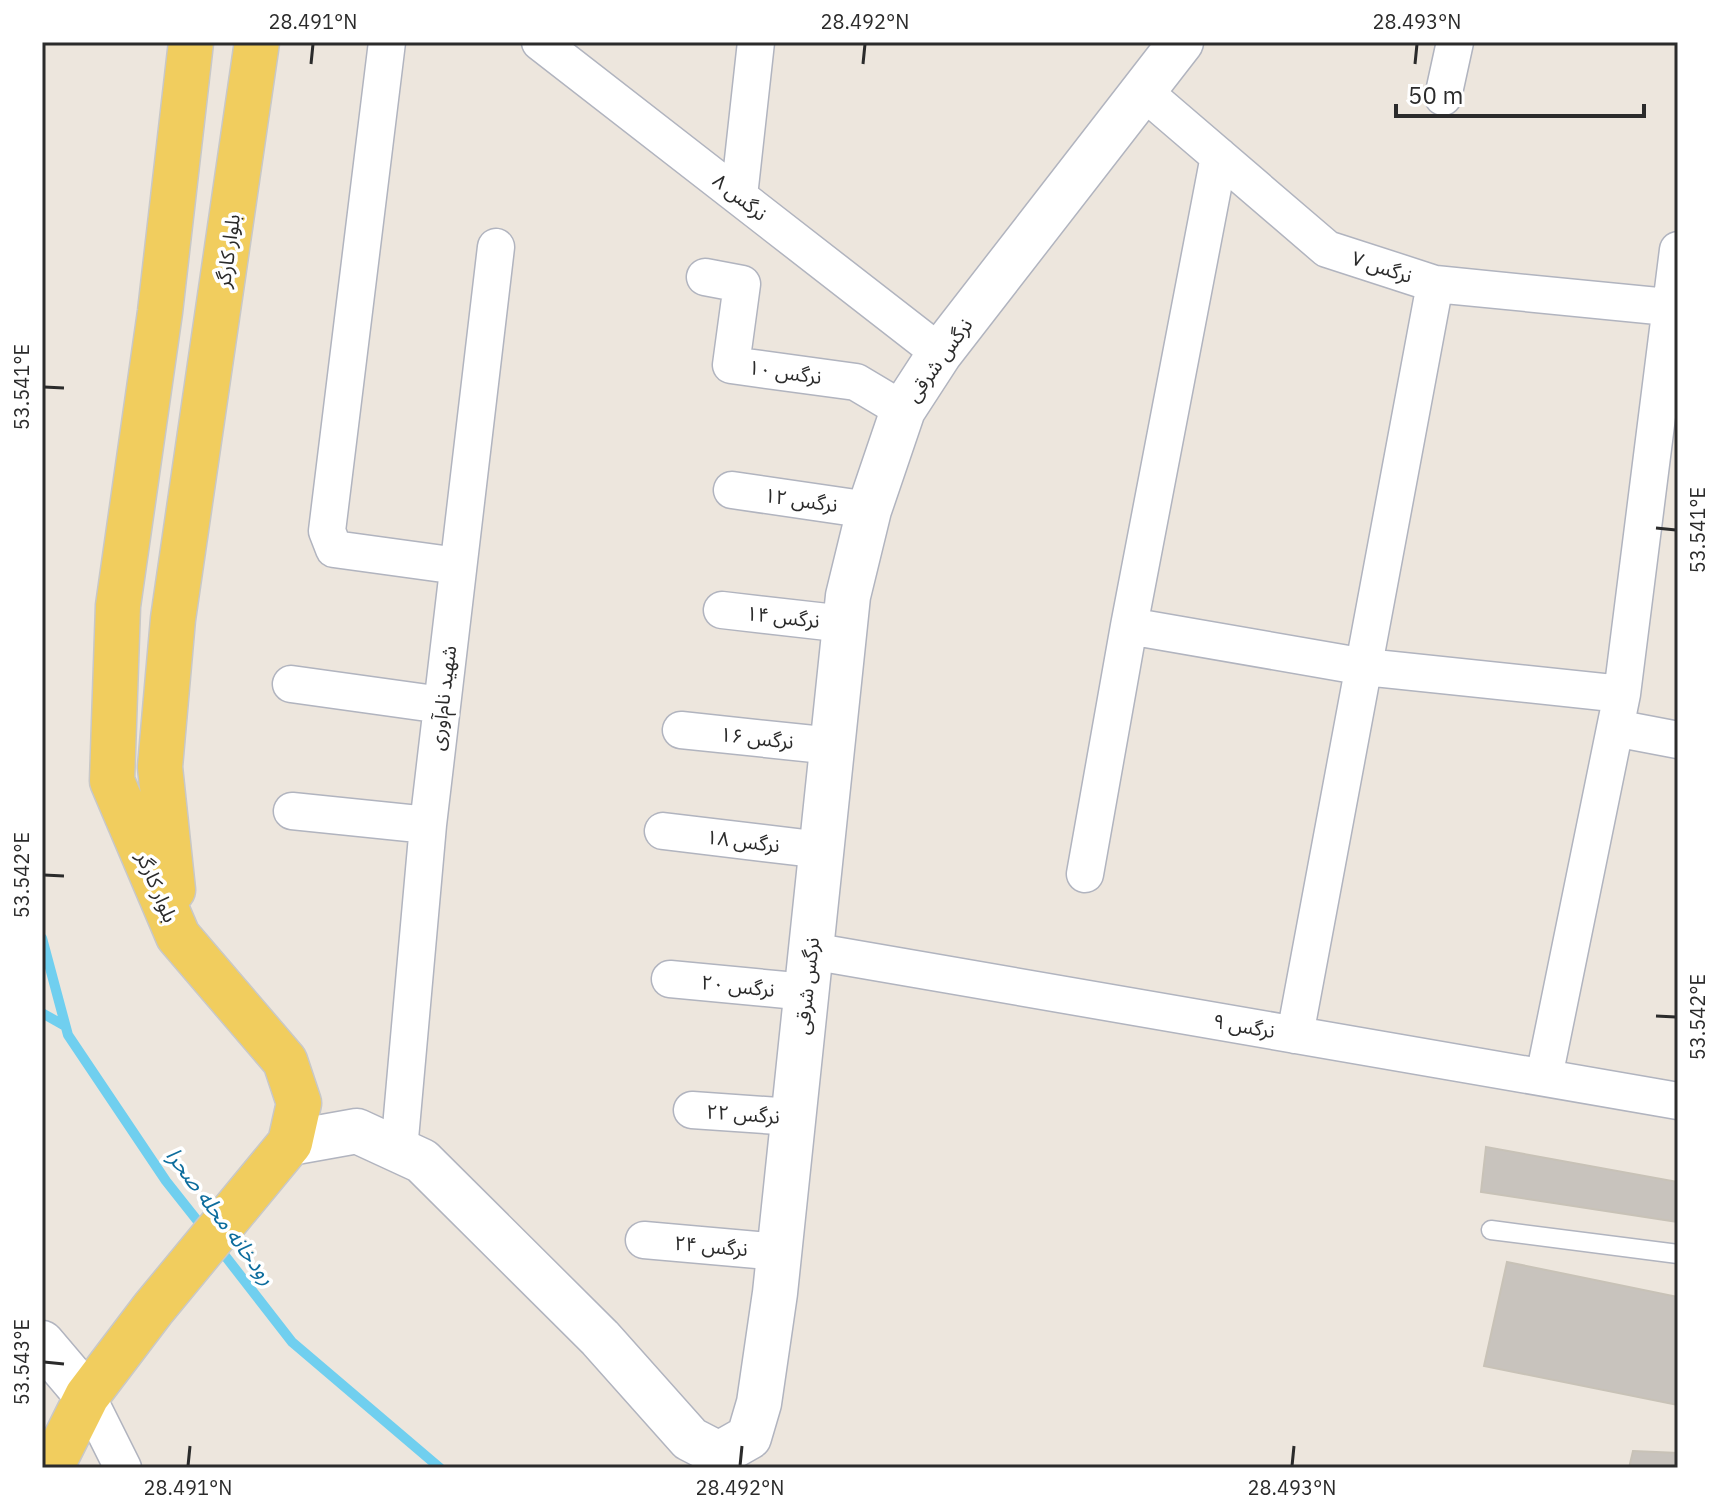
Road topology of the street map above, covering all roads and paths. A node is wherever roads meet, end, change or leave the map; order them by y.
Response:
1 (191, 42) edge
2 (257, 42) edge
3 (387, 42) edge
4 (540, 42) edge
5 (756, 42) edge
6 (1181, 42) edge
7 (1455, 42) edge
8 (1144, 92) junction
9 (1443, 97) dead end
10 (1219, 156) junction
11 (739, 196) junction
12 (496, 247) dead end
13 (1678, 250) edge
14 (705, 277) dead end
15 (1435, 284) junction
16 (1673, 308) edge
17 (940, 353) junction
18 (903, 410) junction
19 (732, 490) dead end
20 (869, 510) junction
21 (458, 566) junction
22 (722, 610) dead end
23 (845, 624) junction
24 (1129, 626) junction
25 (1365, 667) junction
26 (291, 684) dead end
27 (442, 705) junction
28 (1618, 711) junction
29 (681, 730) dead end
30 (1678, 740) edge
31 (833, 746) junction
32 (292, 811) dead end
33 (428, 825) junction
34 (663, 831) dead end
35 (822, 850) junction
36 (1085, 874) dead end
37 (178, 936) junction
38 (809, 972) junction
39 (670, 979) dead end
40 (1295, 1035) junction
41 (1544, 1077) junction
42 (1678, 1101) edge
43 (692, 1110) dead end
44 (793, 1117) junction
45 (290, 1143) junction
46 (399, 1150) junction
47 (1491, 1230) dead end
48 (644, 1240) dead end
49 (779, 1252) junction
50 (1678, 1254) edge
51 (42, 1343) edge
52 (87, 1396) junction
53 (735, 1457) edge
54 (51, 1468) edge
55 (123, 1468) edge

1 - 37 main road, بلوار کارگر
2 - 37 main road, بلوار کارگر
3 - 21 street
4 - 11 street, نرگس ۸
5 - 11 street
6 - 8 street, نرگس شرقی
7 - 9 street
8 - 10 street, نرگس ۷
8 - 17 street, نرگس شرقی
10 - 15 street, نرگس ۷
10 - 24 street
11 - 17 street, نرگس ۸
12 - 21 street, شهید نام‌آوری
13 - 16 street
14 - 18 street, نرگس ۱۰
15 - 16 street, نرگس ۷
15 - 25 street
16 - 28 street
17 - 18 street, نرگس شرقی
18 - 20 street, نرگس شرقی
19 - 20 street, نرگس ۱۲
20 - 23 street, نرگس شرقی
21 - 27 street, شهید نام‌آوری
22 - 23 street, نرگس ۱۴
23 - 31 street, نرگس شرقی
24 - 25 street
24 - 36 street
25 - 28 street
25 - 40 street
26 - 27 street
27 - 33 street, شهید نام‌آوری
28 - 30 street
28 - 41 street
29 - 31 street, نرگس ۱۶
31 - 35 street, نرگس شرقی
32 - 33 street
33 - 46 street, شهید نام‌آوری
34 - 35 street, نرگس ۱۸
35 - 38 street, نرگس شرقی
37 - 45 main road
38 - 39 street, نرگس ۲۰
38 - 40 street, نرگس ۹
38 - 44 street, نرگس شرقی
40 - 41 street, نرگس ۹
41 - 42 street, نرگس ۹
43 - 44 street, نرگس ۲۲
44 - 49 street, نرگس شرقی
45 - 46 street, نرگس شرقی
45 - 52 main road
46 - 53 street, نرگس شرقی
47 - 50 lane
48 - 49 street, نرگس ۲۴
49 - 53 street, نرگس شرقی
51 - 52 street
52 - 54 main road
52 - 55 street

